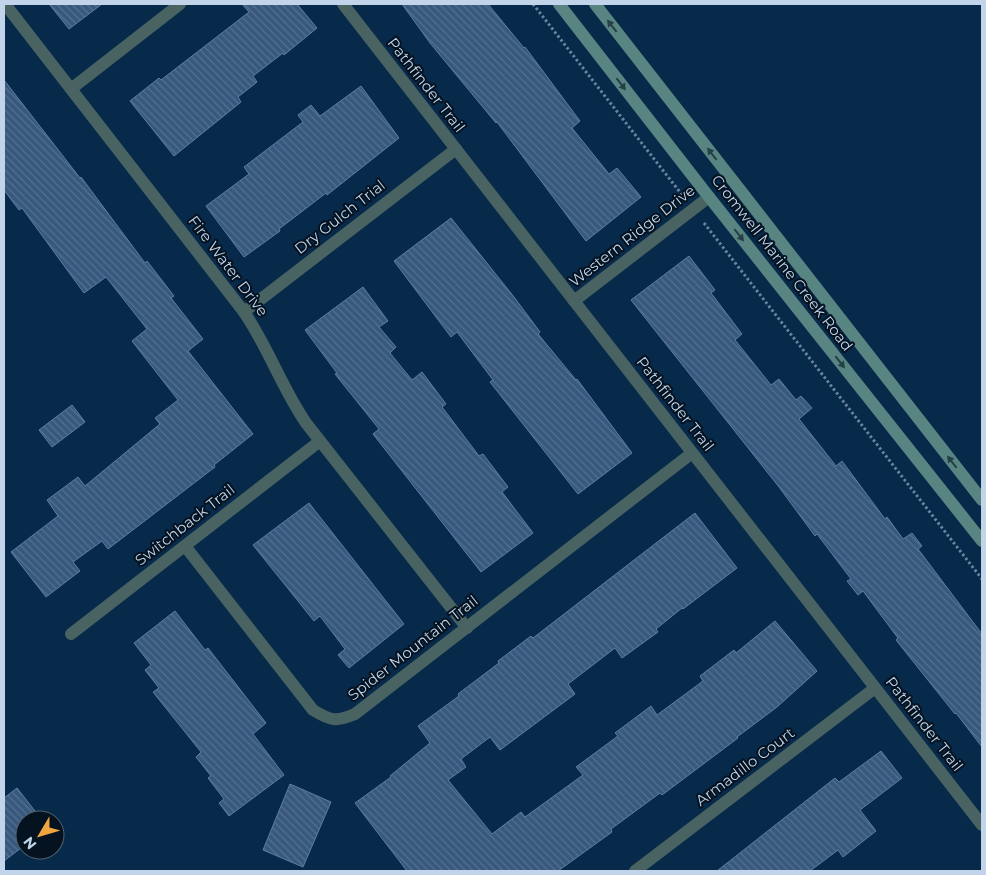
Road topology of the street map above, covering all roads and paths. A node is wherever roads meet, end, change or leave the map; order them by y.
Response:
1 (5, 4) edge
2 (180, 4) edge
3 (343, 4) edge
4 (533, 4) edge
5 (559, 4) edge
6 (595, 4) edge
7 (71, 89) junction
8 (456, 149) junction
9 (709, 197) junction
10 (693, 209) junction
11 (574, 302) junction
12 (244, 312) junction
13 (320, 441) junction
14 (692, 453) junction
15 (982, 500) edge
16 (982, 542) edge
17 (185, 546) junction
18 (982, 579) edge
19 (467, 628) junction
20 (71, 634) dead end
21 (875, 688) junction
22 (982, 825) edge
23 (635, 871) edge

1 - 7 street, Fire Water Drive
2 - 7 street
3 - 8 street, Pathfinder Trail
4 - 10 path
5 -> 9 main road, Cromwell Marine Creek Road
15 -> 6 main road, Cromwell Marine Creek Road
7 - 12 street, Fire Water Drive
8 - 11 street, Pathfinder Trail
8 - 12 street, Dry Gulch Trial
9 - 10 street, Western Ridge Drive
9 -> 16 main road, Cromwell Marine Creek Road
10 - 11 street, Western Ridge Drive
10 - 18 path
11 - 14 street, Pathfinder Trail
12 - 13 street, Fire Water Drive
13 - 17 street, Switchback Trail
13 - 19 street, Fire Water Drive
14 - 19 street, Spider Mountain Trail
14 - 21 street, Pathfinder Trail
17 - 19 street, Spider Mountain Trail
17 - 20 street, Switchback Trail
21 - 22 street, Pathfinder Trail
21 - 23 street, Armadillo Court

